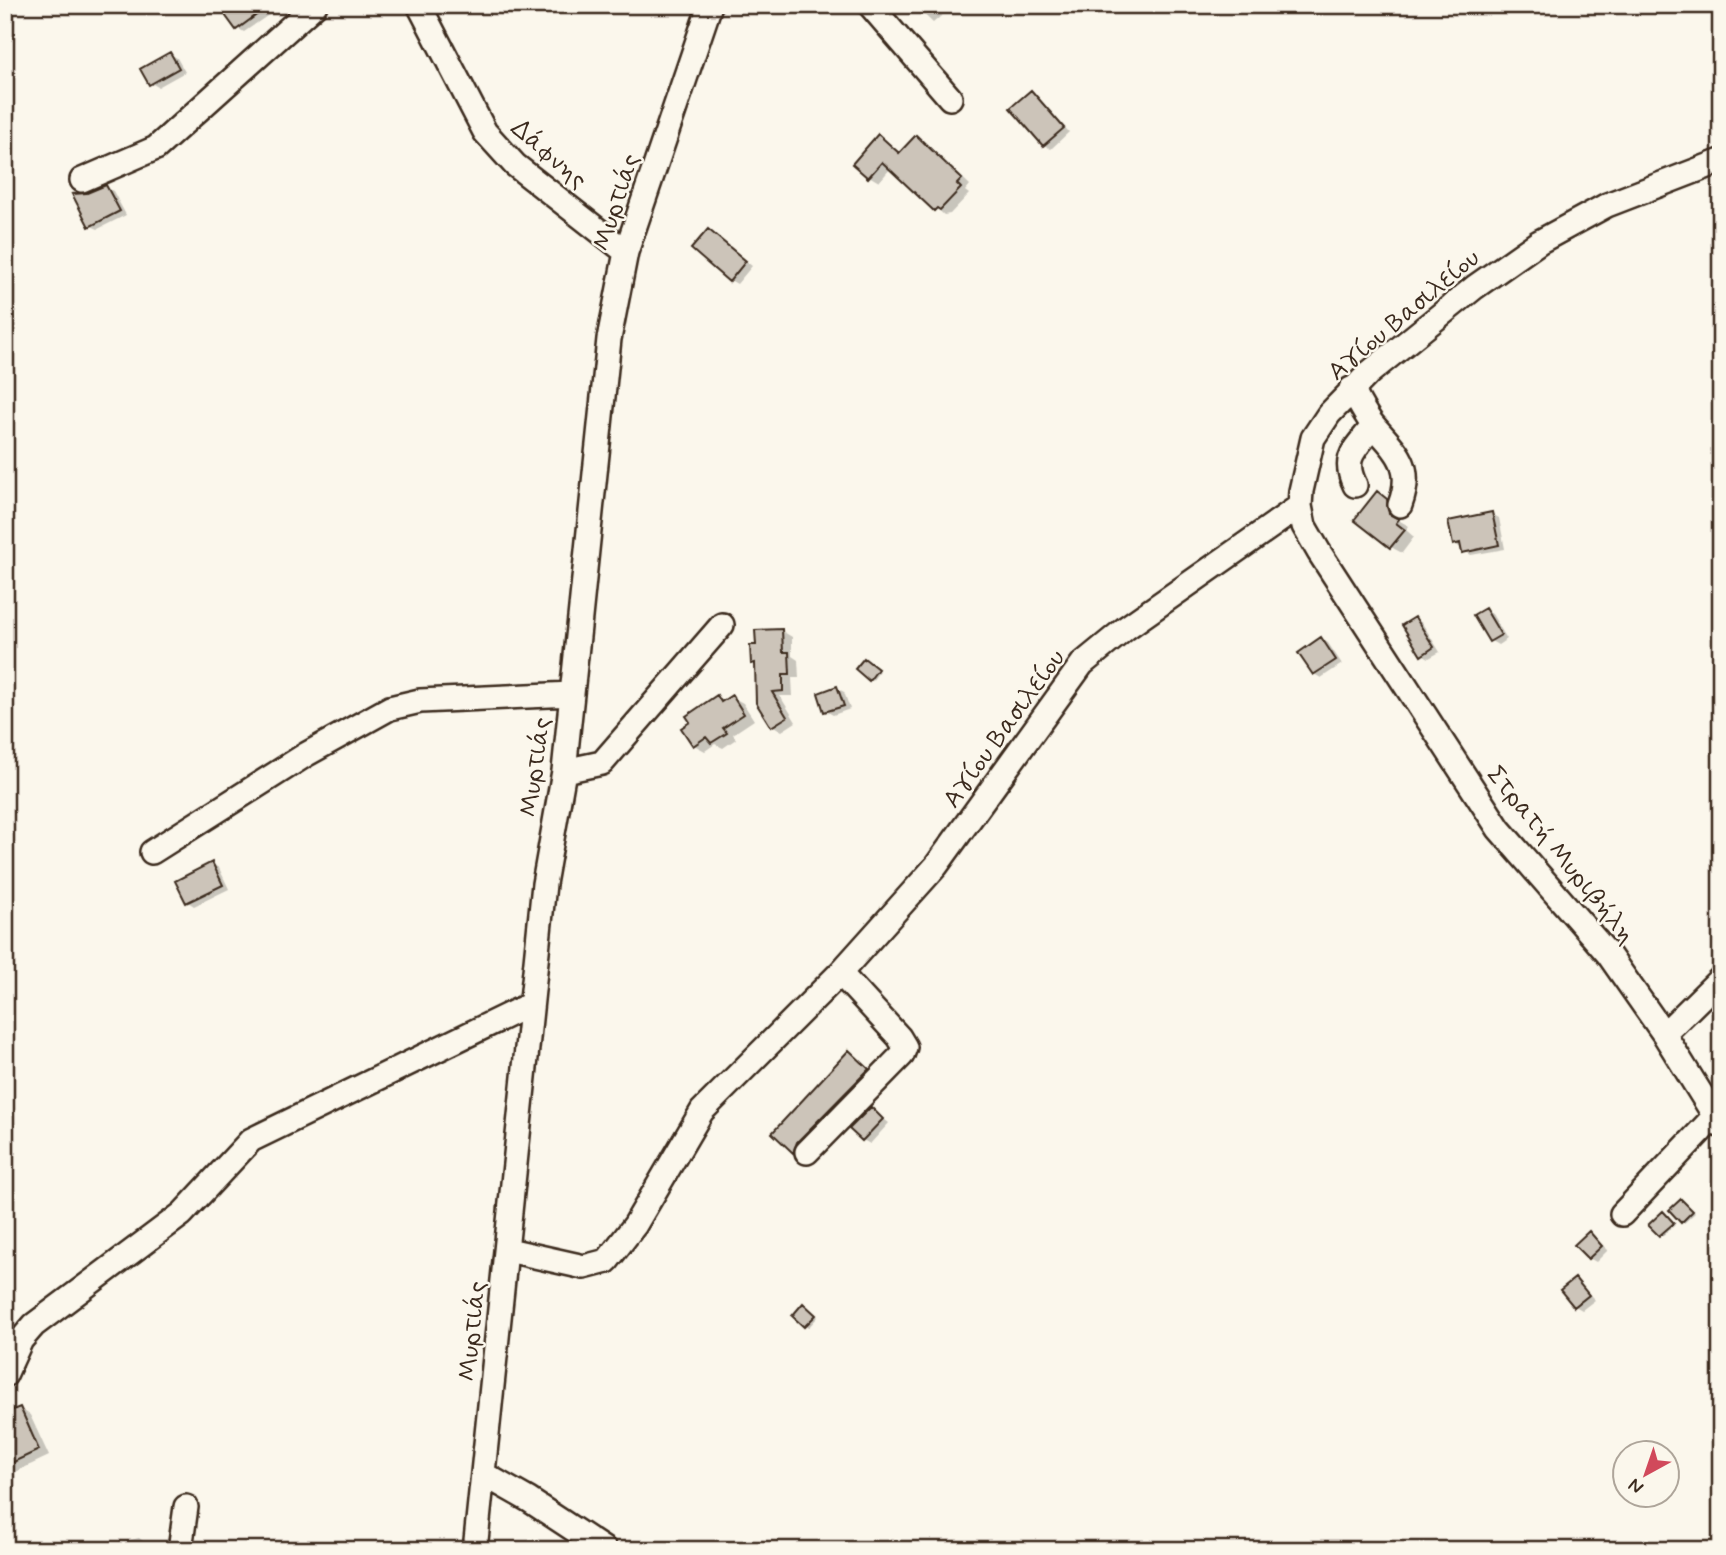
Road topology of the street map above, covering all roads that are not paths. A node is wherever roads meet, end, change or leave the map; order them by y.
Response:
1 (315, 5) edge
2 (419, 5) edge
3 (710, 5) edge
4 (870, 5) edge
5 (950, 98) dead end
6 (1721, 161) edge
7 (82, 180) dead end
8 (626, 252) junction
9 (1351, 389) junction
10 (1373, 426) junction
11 (1355, 485) dead end
12 (1400, 505) dead end
13 (1300, 506) junction
14 (722, 625) dead end
15 (572, 694) junction
16 (564, 771) junction
17 (152, 852) dead end
18 (840, 972) junction
19 (1721, 978) edge
20 (531, 1004) junction
21 (1664, 1034) junction
22 (1717, 1122) edge
23 (807, 1152) dead end
24 (1622, 1214) dead end
25 (508, 1250) junction
26 (5, 1375) edge
27 (485, 1475) junction
28 (186, 1507) dead end
29 (180, 1550) edge
30 (475, 1550) edge
31 (605, 1550) edge

1 - 7 street
2 - 8 street, Δάφνης
3 - 8 street, Μυρτιάς
4 - 5 street
6 - 9 street, Αγίου Βασιλείου
8 - 15 street, Μυρτιάς
9 - 10 street
9 - 13 street, Αγίου Βασιλείου
10 - 11 street
10 - 12 street
13 - 18 street, Αγίου Βασιλείου
13 - 21 street, Στρατή Μυριβήλη
14 - 16 street
15 - 16 street, Μυρτιάς
15 - 17 street
16 - 20 street, Μυρτιάς
18 - 23 street
18 - 25 street, Αγίου Βασιλείου
19 - 21 street
20 - 25 street, Μυρτιάς
20 - 26 street
21 - 22 street, Στρατή Μυριβήλη
22 - 24 street
25 - 27 street, Μυρτιάς
27 - 30 street, Μυρτιάς
27 - 31 street
28 - 29 street

